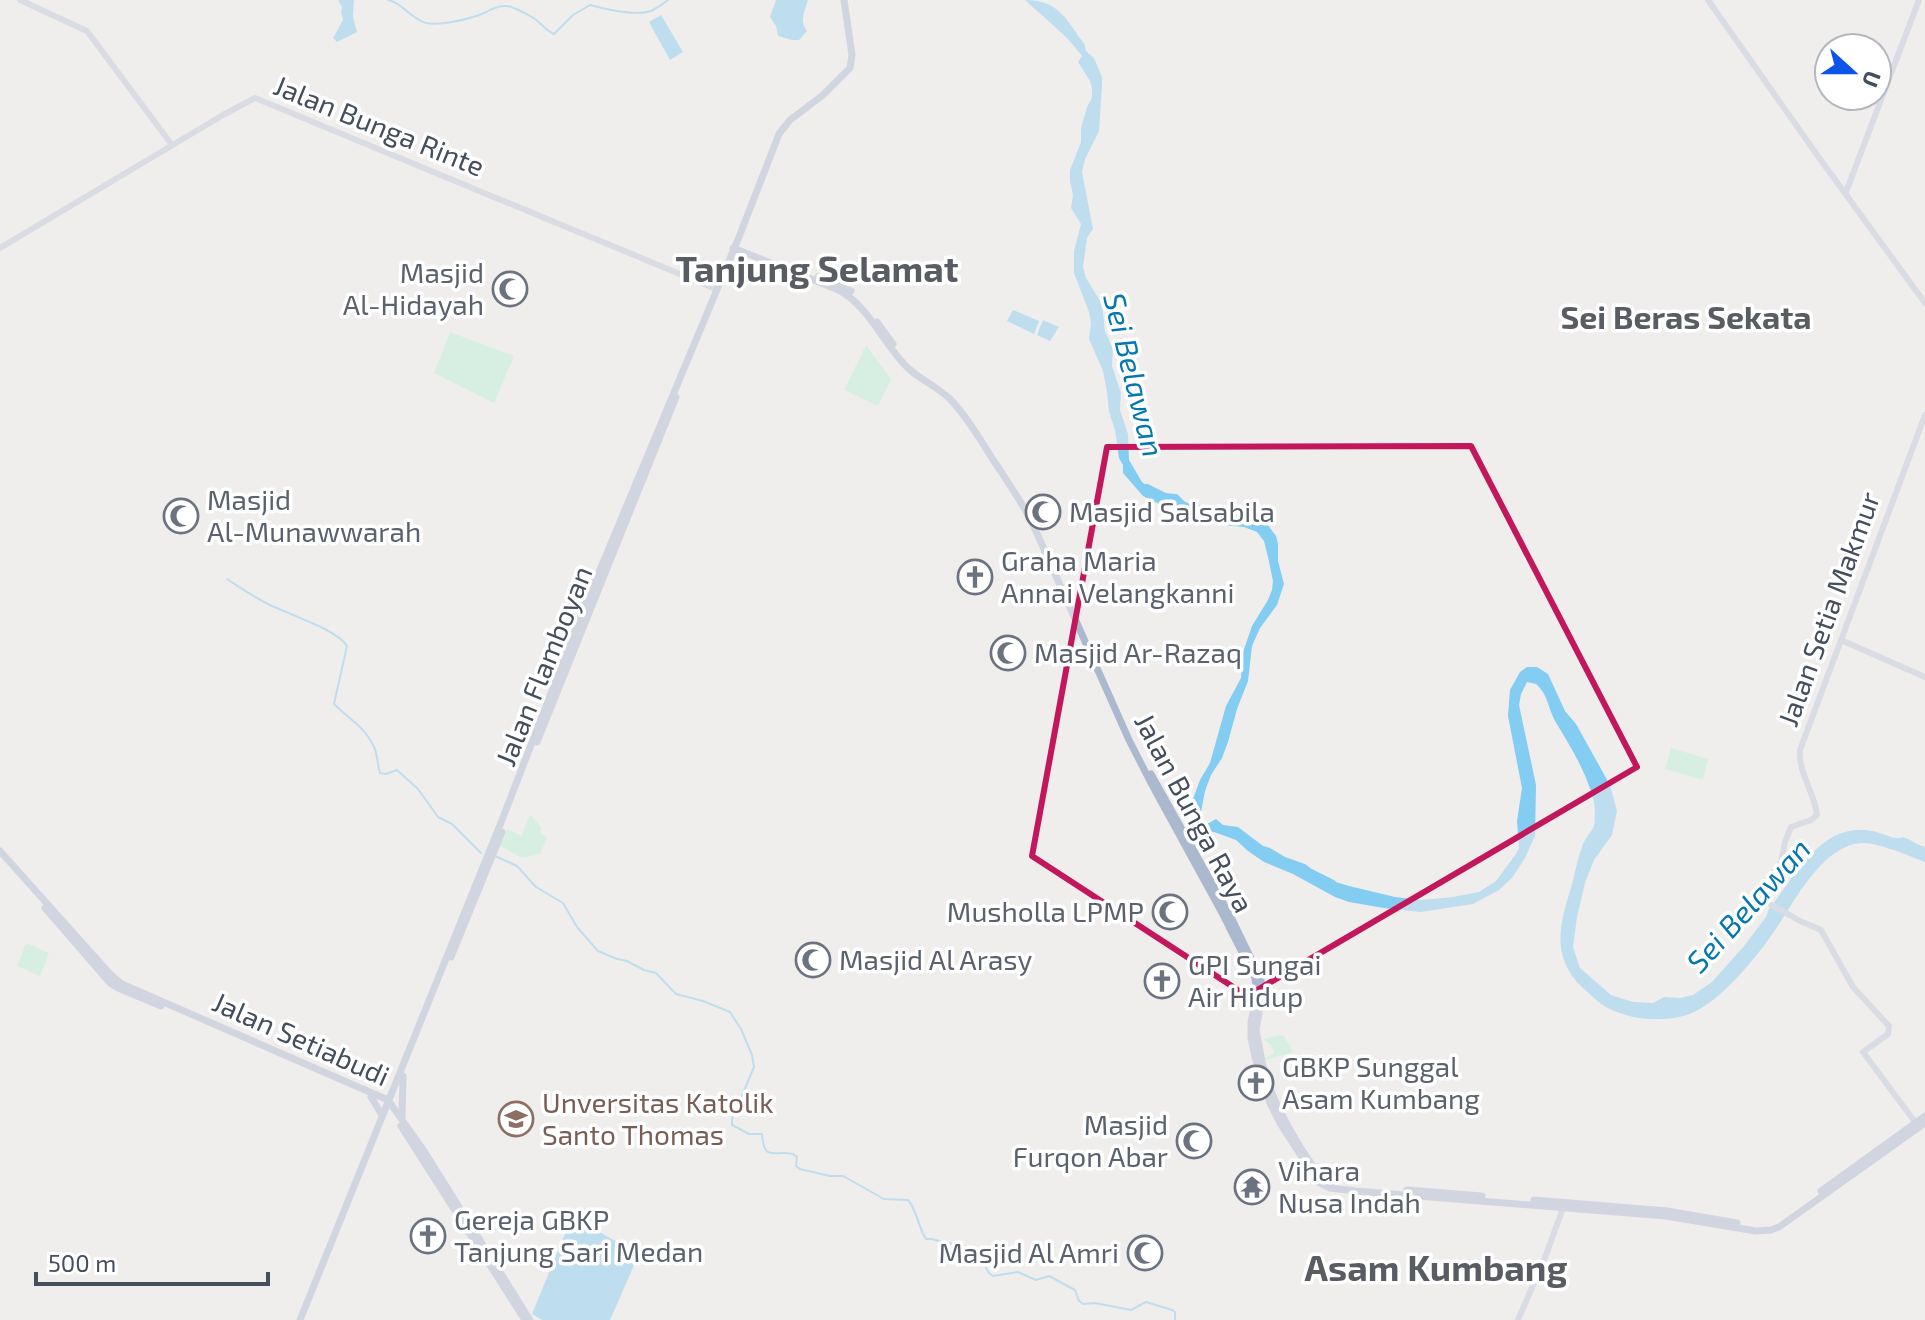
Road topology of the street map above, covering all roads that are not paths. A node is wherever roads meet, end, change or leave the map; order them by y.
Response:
1 (20, 0) edge
2 (844, 0) edge
3 (1708, 0) edge
4 (1919, 0) edge
5 (172, 145) junction
6 (1846, 192) junction
7 (736, 245) junction
8 (0, 248) edge
9 (716, 289) junction
10 (1925, 303) edge
11 (1925, 415) edge
12 (1841, 640) junction
13 (1925, 677) edge
14 (560, 680) junction
15 (0, 851) edge
16 (0, 858) edge
17 (400, 1078) junction
18 (375, 1096) junction
19 (389, 1104) junction
20 (1925, 1116) edge
21 (383, 1118) junction
22 (399, 1118) junction
23 (1920, 1125) edge
24 (1564, 1205) junction
25 (300, 1320) edge
26 (528, 1320) edge
27 (1518, 1320) edge

1 - 5 street
2 - 7 main road
3 - 6 street
4 - 6 street
5 - 8 street, Jalan Bunga Rinte
5 - 9 street, Jalan Bunga Rinte
6 - 10 street
7 - 9 main road, Jalan Flamboyan
7 - 14 main road, Jalan Flamboyan
7 - 24 main road, Jalan Bunga Raya
9 - 14 main road, Jalan Flamboyan
11 - 12 street, Jalan Setia Makmur
12 - 13 street
12 - 23 street, Jalan Setia Makmur
14 - 17 main road, Jalan Flamboyan
15 - 18 main road, Jalan Setiabudi
16 - 18 main road, Jalan Setiabudi
17 - 18 main road
17 - 19 main road, Jalan Flamboyan
17 - 22 main road
18 - 19 main road, Jalan Setiabudi
18 - 21 main road
19 - 21 main road, Jalan Flamboyan
19 - 22 main road, Jalan Setiabudi
20 - 23 main road, Jalan Bunga Raya
21 - 22 main road
21 - 25 main road, Jalan Flamboyan
22 - 26 main road, Jalan Setiabudi
23 - 24 main road, Jalan Bunga Raya
24 - 27 street

